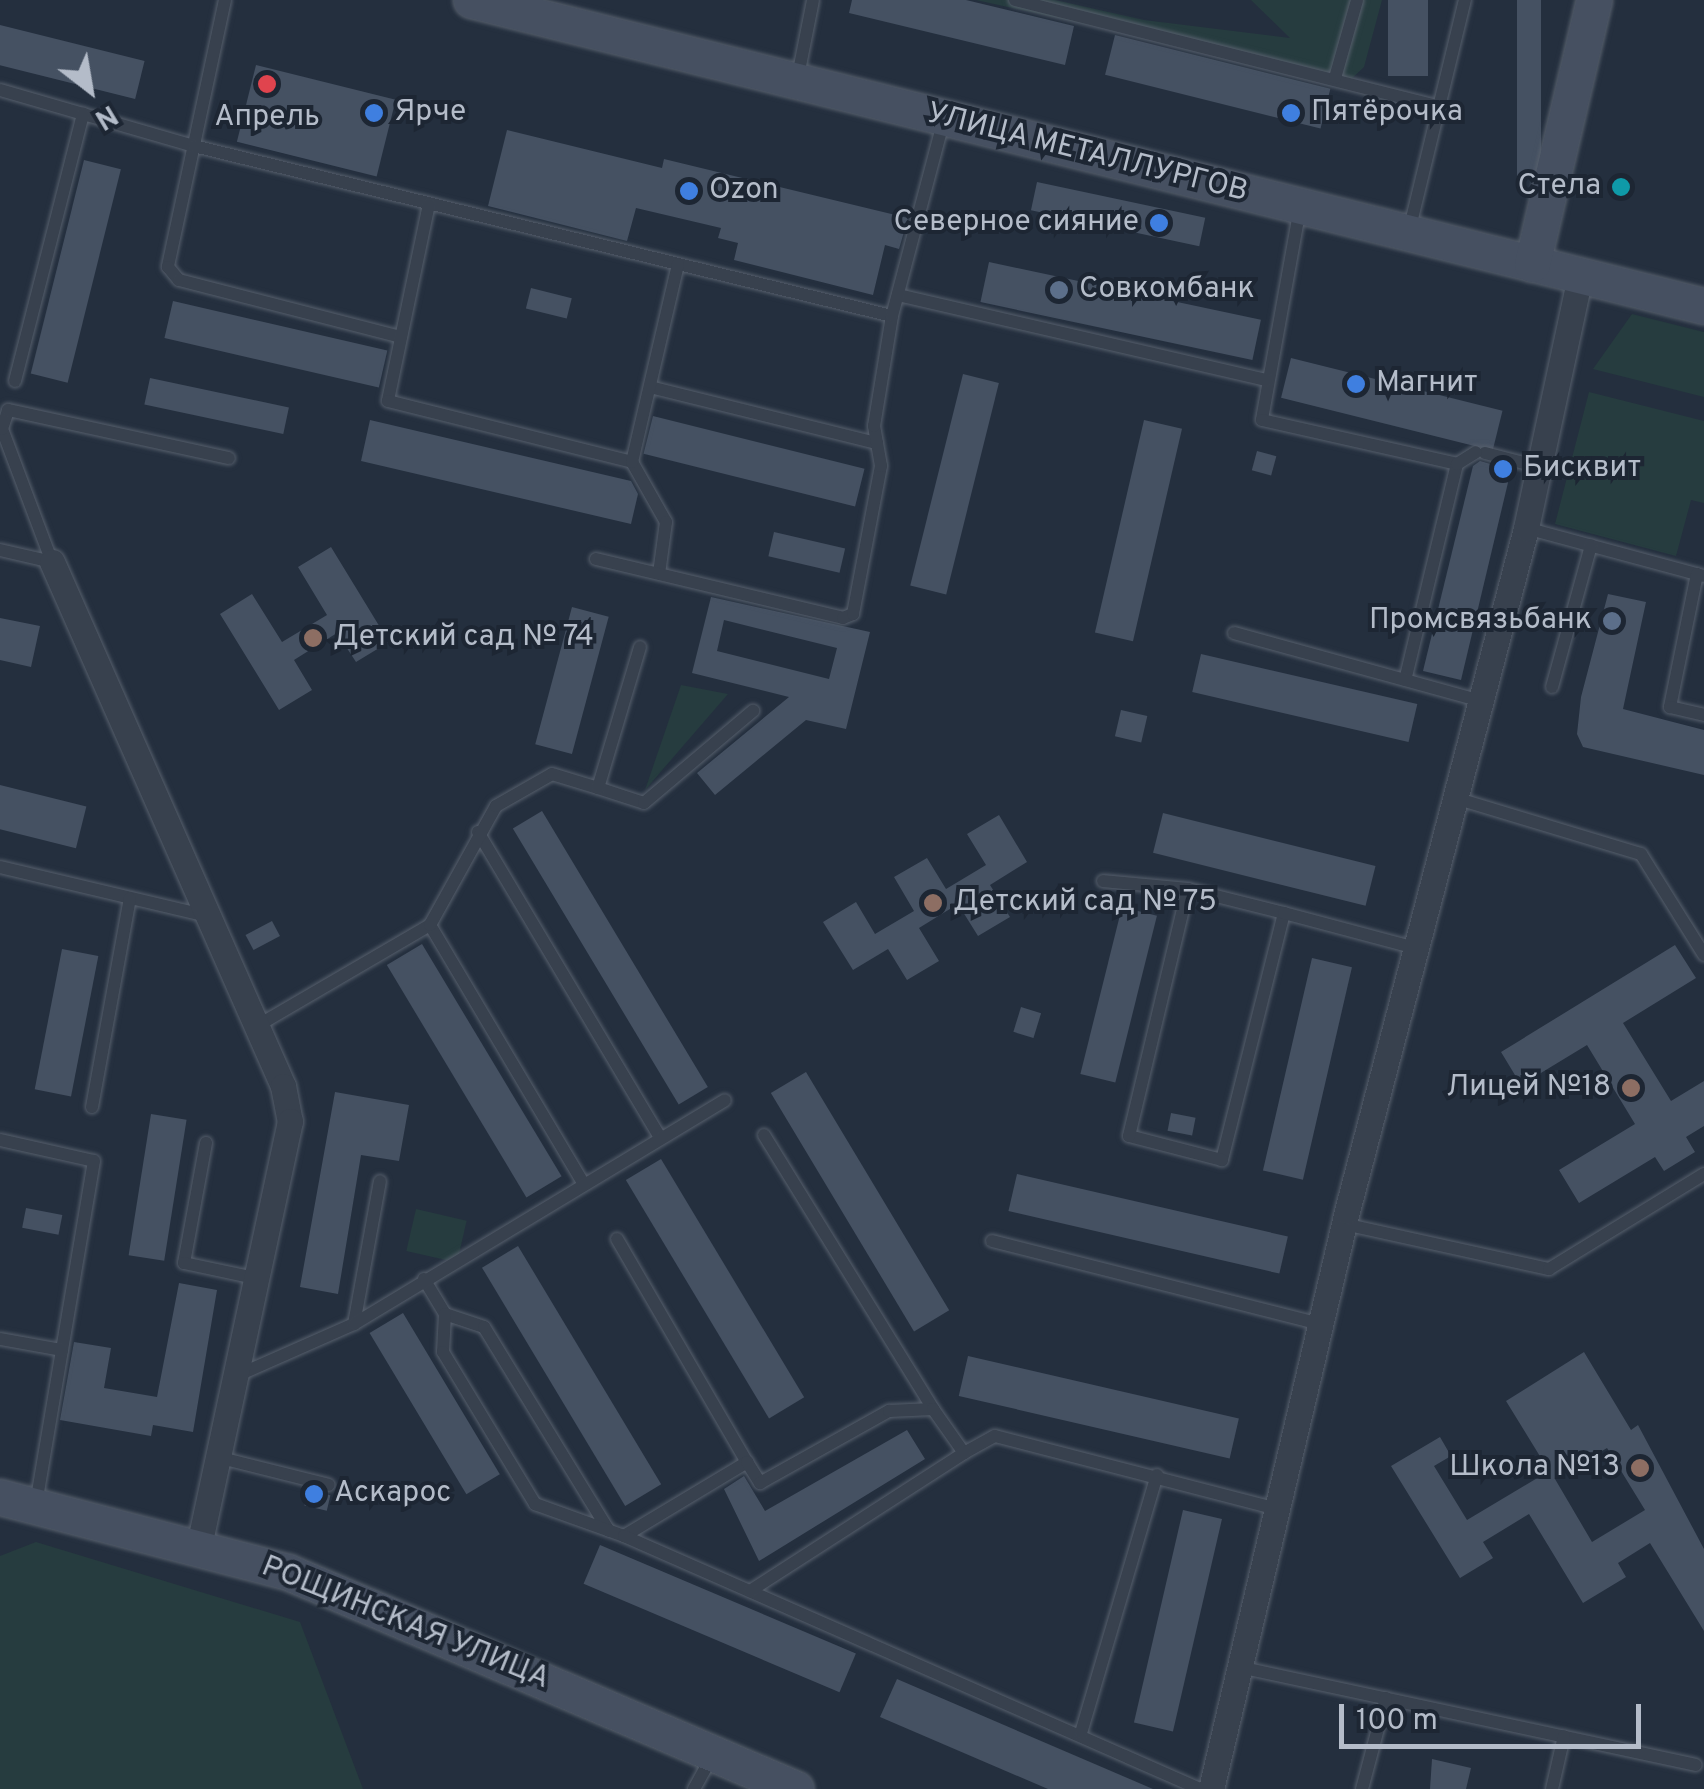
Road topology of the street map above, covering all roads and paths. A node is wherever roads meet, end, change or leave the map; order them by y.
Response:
1 (226, 0) edge
2 (471, 0) edge
3 (813, 0) edge
4 (1014, 0) edge
5 (1357, 0) edge
6 (1465, 0) edge
7 (1594, 0) edge
8 (1336, 78) junction
9 (797, 80) junction
10 (0, 90) edge
11 (1438, 106) junction
12 (83, 114) junction
13 (945, 117) junction
14 (194, 146) junction
15 (429, 204) junction
16 (1300, 208) junction
17 (1408, 234) junction
18 (678, 264) junction
19 (1532, 264) junction
20 (1580, 276) junction
21 (898, 295) junction
22 (1704, 306) edge
23 (892, 316) junction
24 (401, 337) junction
25 (1267, 380) junction
26 (15, 381) dead end
27 (650, 387) junction
28 (877, 443) junction
29 (229, 458) dead end
30 (632, 462) junction
31 (1457, 464) junction
32 (1539, 467) junction
33 (1526, 528) junction
34 (1591, 546) junction
35 (0, 550) edge
36 (596, 559) dead end
37 (52, 562) junction
38 (660, 574) junction
39 (1701, 575) edge
40 (1234, 634) dead end
41 (640, 647) dead end
42 (1405, 680) junction
43 (1552, 687) dead end
44 (1481, 701) junction
45 (752, 711) dead end
46 (1704, 715) edge
47 (598, 788) junction
48 (1455, 798) junction
49 (478, 832) junction
50 (0, 867) edge
51 (1103, 881) dead end
52 (1188, 889) junction
53 (130, 898) junction
54 (1284, 913) junction
55 (210, 917) junction
56 (430, 925) junction
57 (1416, 948) junction
58 (1704, 955) edge
59 (257, 1026) junction
60 (726, 1100) dead end
61 (92, 1107) dead end
62 (659, 1136) junction
63 (764, 1136) dead end
64 (0, 1140) edge
65 (206, 1144) dead end
66 (1704, 1174) edge
67 (380, 1181) dead end
68 (583, 1183) junction
69 (1344, 1224) junction
70 (617, 1239) dead end
71 (992, 1241) dead end
72 (255, 1278) junction
73 (424, 1279) junction
74 (446, 1314) junction
75 (354, 1324) junction
76 (1320, 1324) junction
77 (0, 1339) edge
78 (62, 1350) junction
79 (233, 1378) junction
80 (933, 1409) junction
81 (964, 1454) junction
82 (217, 1457) junction
83 (747, 1462) junction
84 (1157, 1475) junction
85 (329, 1485) dead end
86 (0, 1497) edge
87 (36, 1506) junction
88 (1277, 1509) junction
89 (608, 1531) junction
90 (624, 1536) junction
91 (198, 1546) junction
92 (750, 1591) junction
93 (1239, 1666) junction
94 (1386, 1698) junction
95 (1081, 1734) junction
96 (1564, 1736) junction
97 (714, 1754) junction
98 (1696, 1765) dead end
99 (694, 1789) edge
100 (796, 1789) edge
101 (1200, 1789) edge
102 (1211, 1789) edge
103 (1362, 1789) edge
104 (1552, 1789) edge

1 - 14 lane
2 - 9 main road, УЛИЦА МЕТАЛЛУРГОВ
3 - 9 lane
4 - 8 lane
5 - 8 lane
6 - 11 lane
7 - 19 main road
8 - 11 lane
9 - 13 main road, УЛИЦА МЕТАЛЛУРГОВ
10 - 12 lane
11 - 17 lane
12 - 14 lane
12 - 26 lane
13 - 16 main road, УЛИЦА МЕТАЛЛУРГОВ
13 - 21 lane
14 - 15 lane
14 - 24 lane
15 - 18 lane
15 - 24 lane
16 - 17 main road, УЛИЦА МЕТАЛЛУРГОВ
16 - 25 lane
17 - 19 main road, УЛИЦА МЕТАЛЛУРГОВ
18 - 23 lane
18 - 27 lane
19 - 20 main road, УЛИЦА МЕТАЛЛУРГОВ
20 - 22 main road, УЛИЦА МЕТАЛЛУРГОВ
20 - 32 street
21 - 23 lane
21 - 25 lane
23 - 28 lane
24 - 30 lane
25 - 31 lane
27 - 28 lane
27 - 30 lane
28 - 38 lane
29 - 37 lane
30 - 38 lane
31 - 32 lane
31 - 42 lane
32 - 33 street
33 - 34 lane
33 - 44 street
34 - 39 lane
34 - 43 lane
35 - 37 lane
36 - 38 lane
37 - 55 street
39 - 46 lane
40 - 42 lane
41 - 47 lane
42 - 44 lane
44 - 48 street
45 - 47 lane
47 - 49 lane
48 - 57 street
48 - 58 lane
49 - 56 lane
49 - 62 lane
50 - 53 lane
51 - 52 lane
52 - 54 lane
52 - 54 lane
53 - 55 lane
53 - 61 lane
54 - 57 lane
55 - 59 street
56 - 59 lane
56 - 68 lane
57 - 69 street
59 - 72 street
60 - 62 lane
62 - 68 lane
63 - 80 lane
64 - 78 lane
65 - 72 lane
66 - 69 lane
67 - 75 lane
68 - 73 lane
69 - 76 street
70 - 83 lane
71 - 76 lane
72 - 79 street
73 - 74 lane
73 - 75 lane
74 - 89 lane
74 - 89 lane
75 - 79 lane
76 - 88 street
77 - 78 lane
78 - 87 lane
79 - 82 street
80 - 81 lane
80 - 83 lane
81 - 84 lane
81 - 92 lane
82 - 85 lane
82 - 91 street
83 - 90 lane
84 - 88 lane
84 - 95 lane
86 - 87 main road, РОЩИНСКАЯ УЛИЦА
87 - 91 main road, РОЩИНСКАЯ УЛИЦА
88 - 93 street
89 - 90 lane
90 - 92 lane
91 - 97 main road, РОЩИНСКАЯ УЛИЦА
92 - 95 lane
93 - 94 lane
93 - 102 street
94 - 96 lane
94 - 103 lane
95 - 101 lane
96 - 98 lane
96 - 104 lane
97 - 99 lane
97 - 100 main road, РОЩИНСКАЯ УЛИЦА

